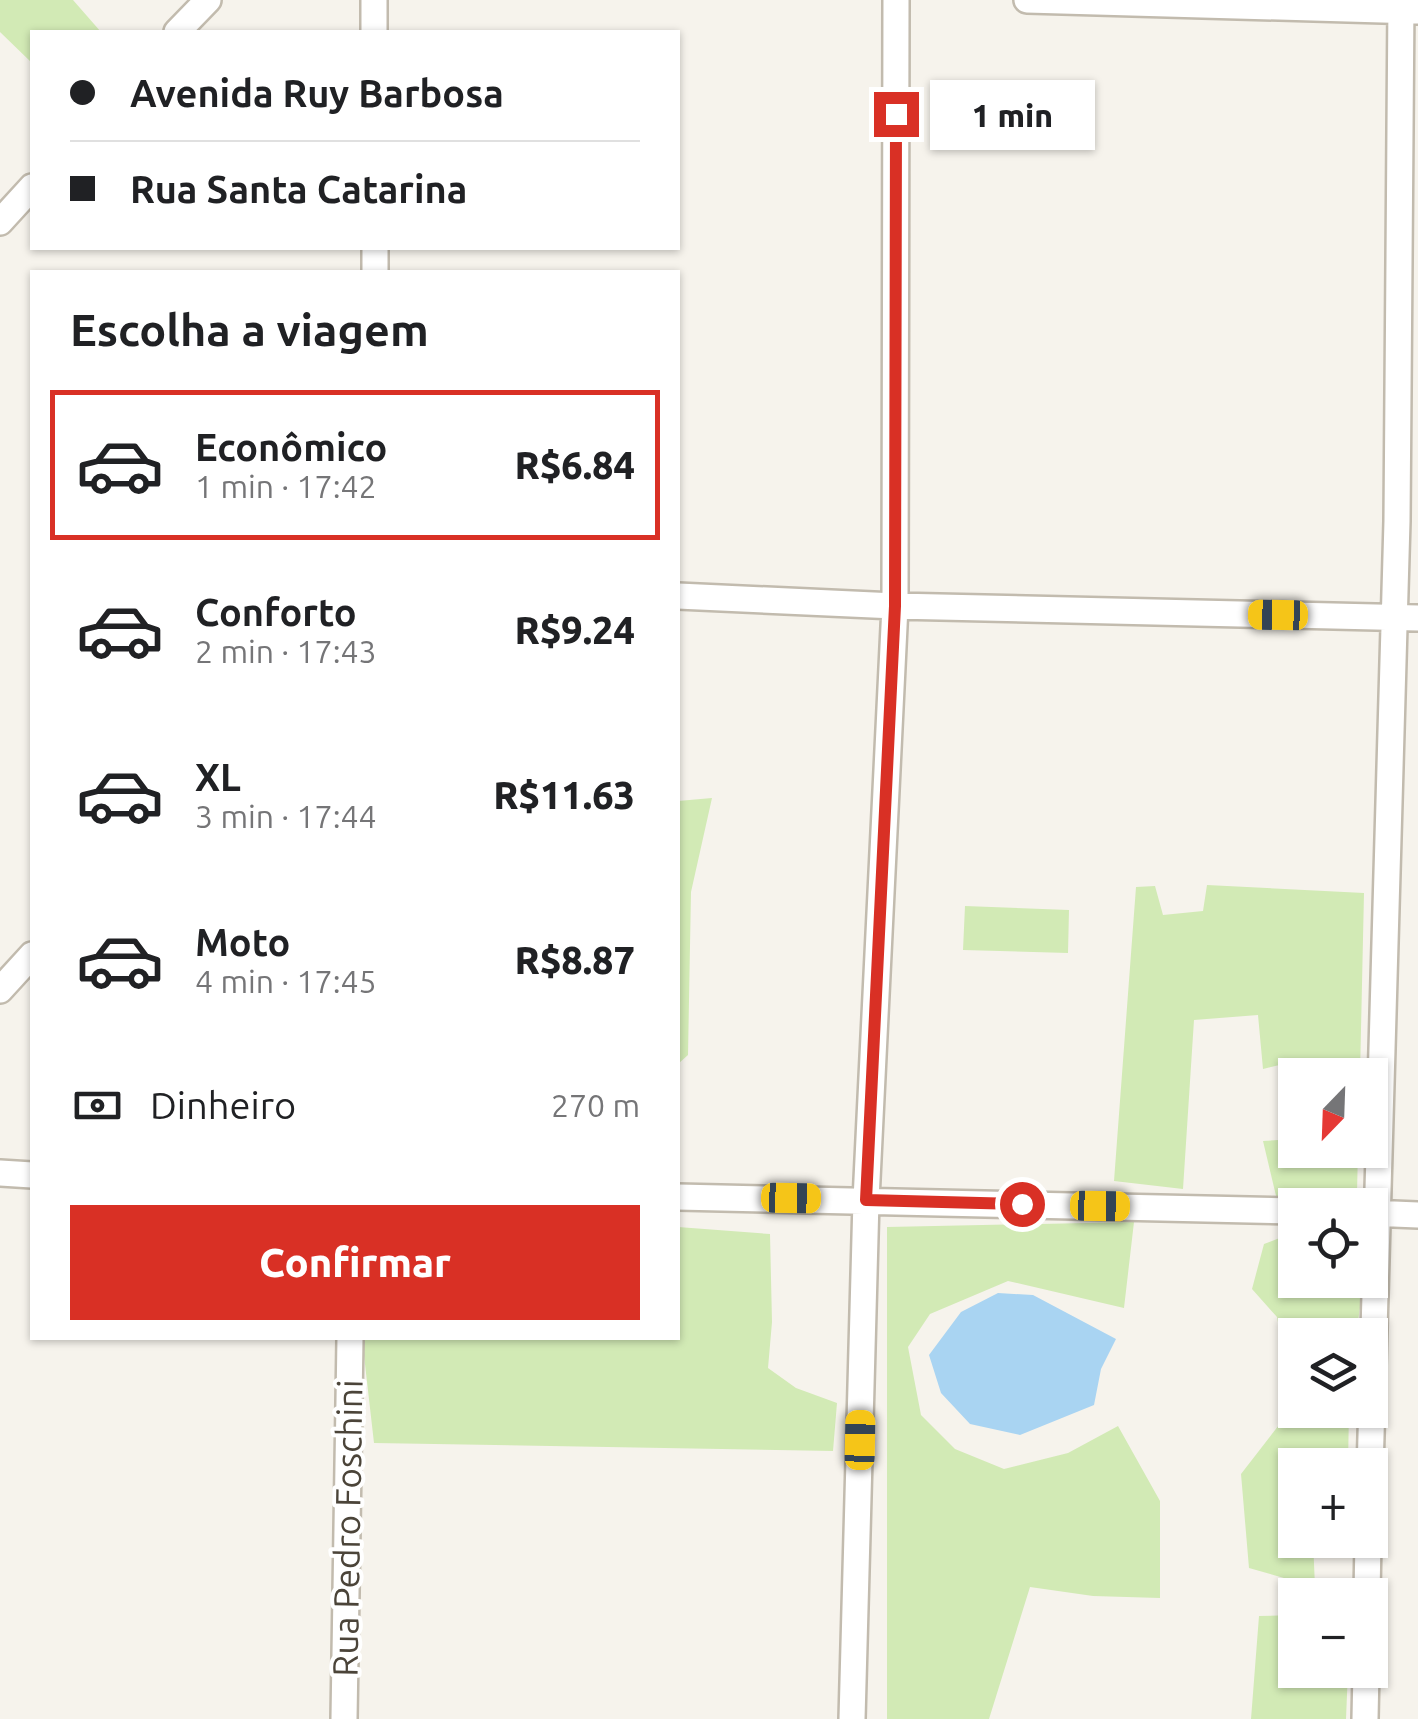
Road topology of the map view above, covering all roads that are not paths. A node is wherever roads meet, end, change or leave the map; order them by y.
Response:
1 (208, 0) edge
2 (374, 0) edge
3 (896, 0) edge
4 (1027, 0) edge
5 (1407, 7) edge
6 (179, 30) edge
7 (374, 30) edge
8 (30, 189) edge
9 (0, 222) edge
10 (680, 596) edge
11 (895, 606) junction
12 (1406, 618) edge
13 (30, 956) edge
14 (0, 990) edge
15 (0, 1173) edge
16 (30, 1174) edge
17 (1374, 1188) edge
18 (680, 1197) edge
19 (866, 1200) junction
20 (1278, 1211) edge
21 (1388, 1214) edge
22 (1418, 1215) edge
23 (1372, 1298) edge
24 (350, 1340) edge
25 (1370, 1448) edge
26 (1365, 1688) edge
27 (344, 1719) edge
28 (852, 1719) edge
29 (1364, 1719) edge

1 - 6 street
2 - 7 street
3 - 11 street
4 - 5 street
5 - 12 street
8 - 9 street
10 - 11 street
11 - 12 street
11 - 19 street
12 - 17 street
13 - 14 street
15 - 16 street
18 - 19 street
19 - 20 street
19 - 28 street
21 - 22 street
23 - 25 street
24 - 27 street, Rua Pedro Foschini
26 - 29 street

